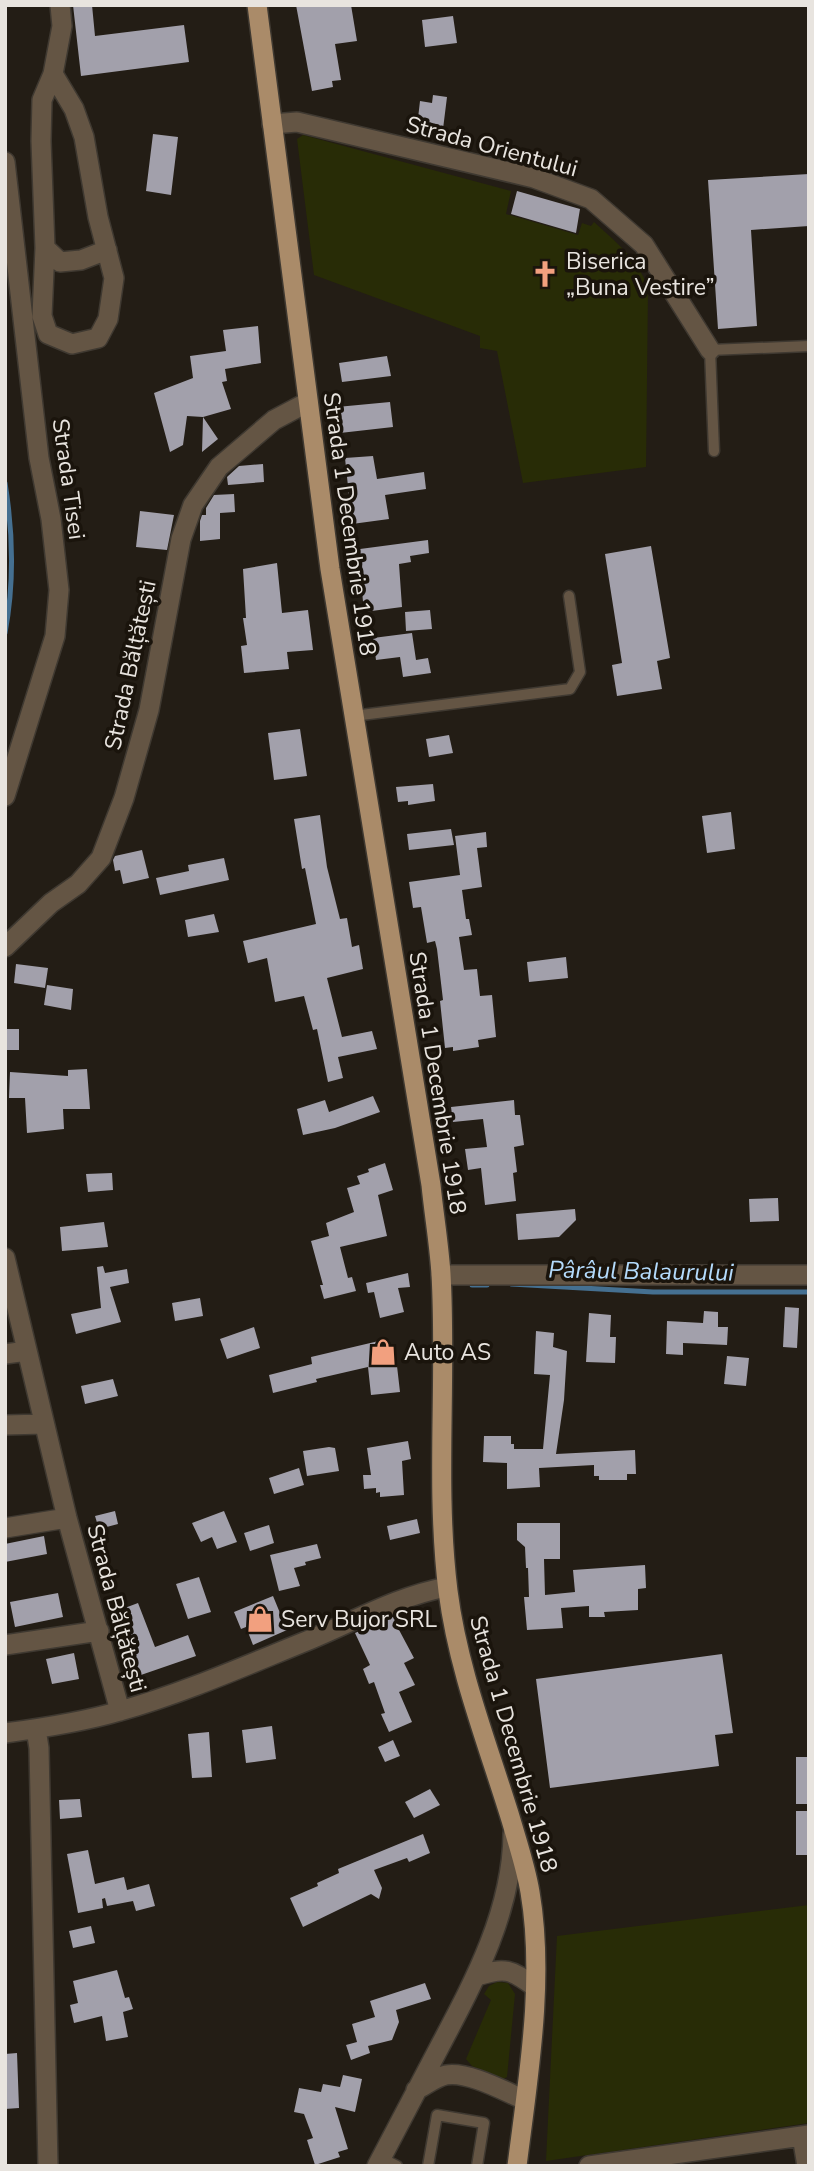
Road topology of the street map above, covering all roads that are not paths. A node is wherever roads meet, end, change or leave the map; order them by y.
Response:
1 (60, 5) edge
2 (257, 5) edge
3 (53, 74) junction
4 (272, 124) junction
5 (5, 162) edge
6 (45, 248) junction
7 (107, 250) junction
8 (809, 346) edge
9 (710, 350) junction
10 (308, 402) junction
11 (714, 451) dead end
12 (569, 596) dead end
13 (353, 716) junction
14 (5, 796) edge
15 (5, 947) edge
16 (5, 1258) edge
17 (441, 1275) junction
18 (809, 1275) edge
19 (27, 1351) junction
20 (5, 1354) edge
21 (44, 1424) junction
22 (5, 1425) edge
23 (66, 1518) junction
24 (5, 1528) edge
25 (447, 1587) junction
26 (99, 1631) junction
27 (5, 1644) edge
28 (120, 1711) junction
29 (36, 1729) junction
30 (5, 1733) edge
31 (513, 1830) junction
32 (477, 1976) junction
33 (535, 1987) junction
34 (416, 2090) junction
35 (525, 2100) junction
36 (805, 2136) edge
37 (385, 2163) edge
38 (48, 2166) edge
39 (428, 2166) edge
40 (477, 2166) edge
41 (517, 2166) edge
42 (589, 2166) edge
43 (807, 2166) edge

1 - 3 street
2 - 4 main road, Strada 1 Decembrie 1918
3 - 6 street
3 - 7 street
4 - 9 street, Strada Orientului
4 - 10 main road, Strada 1 Decembrie 1918
5 - 14 street, Strada Tisei
6 - 7 street
6 - 7 street
8 - 9 lane
9 - 11 lane
10 - 13 main road, Strada 1 Decembrie 1918
10 - 15 street, Strada Bălțătești
12 - 13 lane
13 - 17 main road, Strada 1 Decembrie 1918
16 - 19 street, Strada Bălțătești
17 - 18 street
17 - 25 main road, Strada 1 Decembrie 1918
19 - 20 street
19 - 21 street, Strada Bălțătești
21 - 22 street
21 - 23 street, Strada Bălțătești
23 - 24 street
23 - 26 street, Strada Bălțătești
25 - 28 street, Strada Bălțătești
25 - 31 main road, Strada 1 Decembrie 1918
26 - 27 street
26 - 28 street, Strada Bălțătești
28 - 29 street
29 - 30 street
29 - 38 street
31 - 32 street
31 - 33 main road, Strada 1 Decembrie 1918
32 - 33 street
32 - 34 street
33 - 35 main road, Strada 1 Decembrie 1918
34 - 35 street
34 - 37 street
35 - 41 main road, Strada 1 Decembrie 1918
36 - 42 street
36 - 43 street
39 - 40 lane

